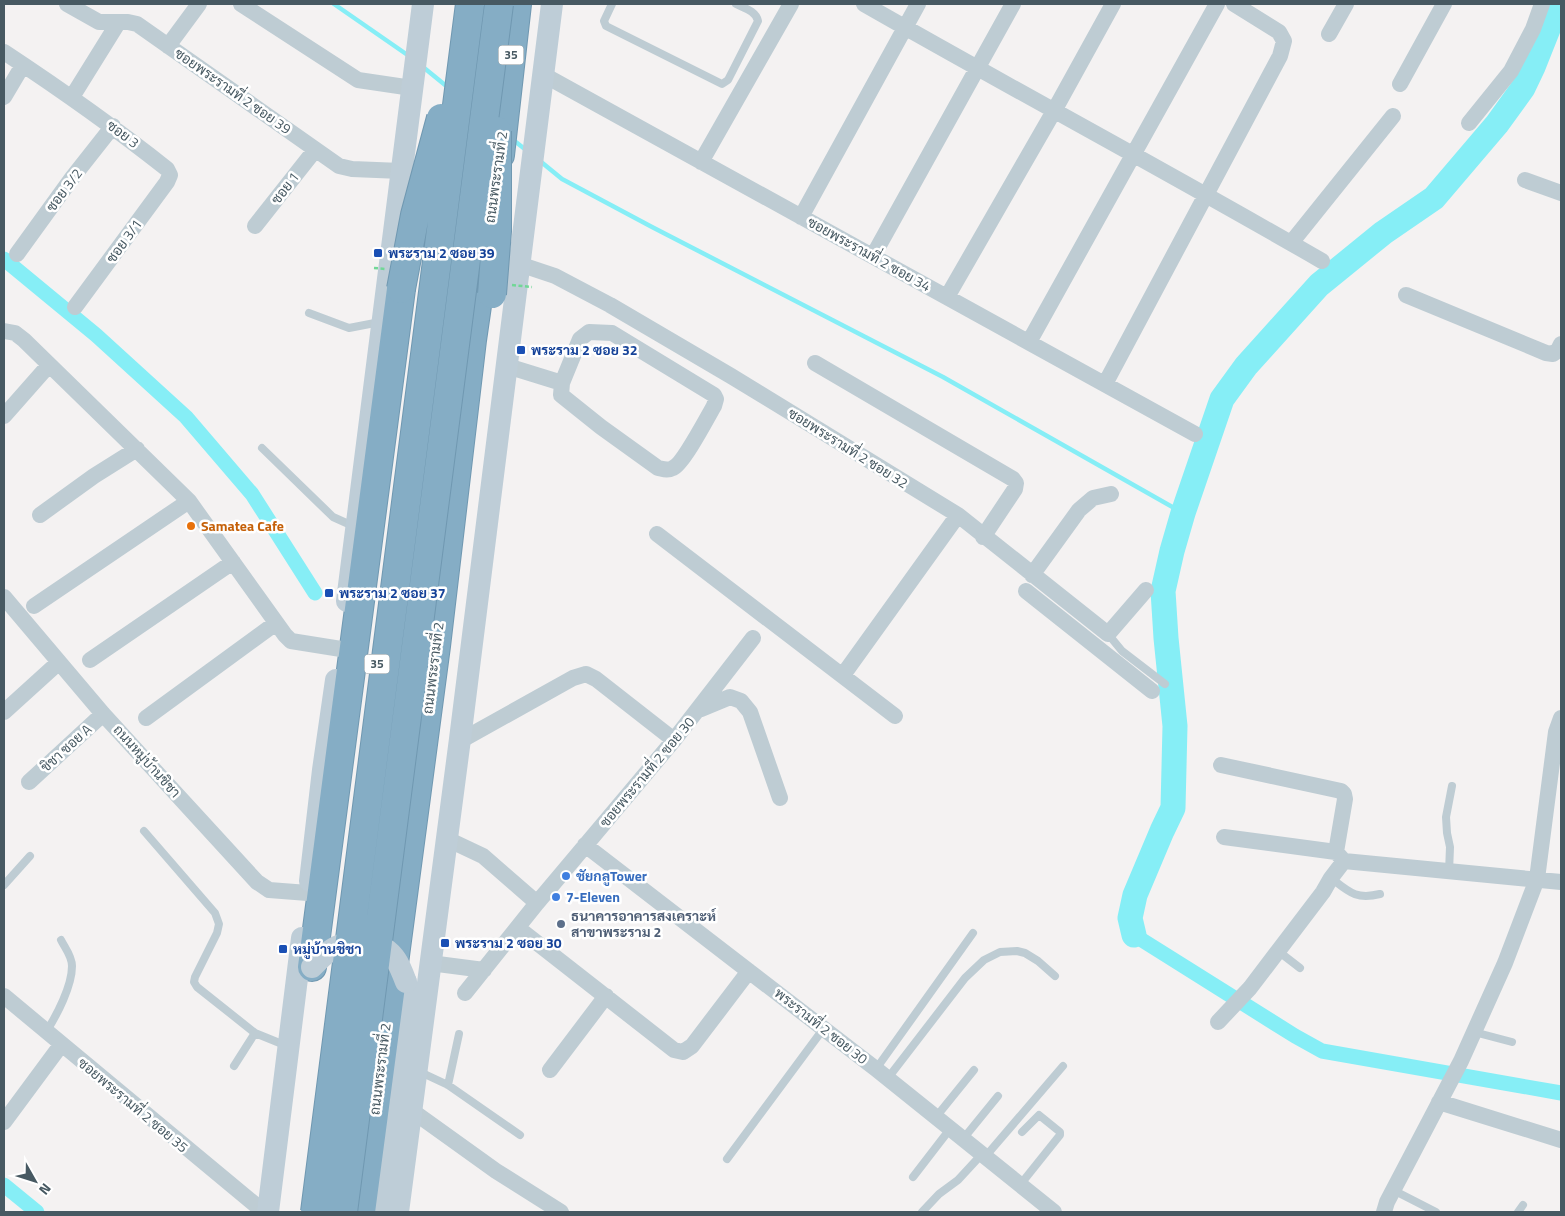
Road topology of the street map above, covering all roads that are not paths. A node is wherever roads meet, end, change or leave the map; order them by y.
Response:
1 (67, 4) edge
2 (199, 4) edge
3 (241, 4) edge
4 (423, 4) edge
5 (517, 4) edge
6 (552, 4) edge
7 (612, 4) edge
8 (736, 4) edge
9 (791, 4) edge
10 (864, 4) edge
11 (918, 4) edge
12 (1013, 4) edge
13 (1113, 4) edge
14 (1217, 4) edge
15 (1234, 4) edge
16 (1346, 4) edge
17 (1444, 4) edge
18 (1542, 4) edge
19 (467, 9) edge
20 (497, 13) edge
21 (118, 23) junction
22 (905, 28) junction
23 (1330, 34) dead end
24 (168, 46) junction
25 (4, 52) edge
26 (23, 65) junction
27 (978, 69) junction
28 (544, 76) junction
29 (412, 84) junction
30 (1400, 84) dead end
31 (4, 97) edge
32 (72, 97) junction
33 (1054, 111) junction
34 (1393, 116) dead end
35 (1470, 123) dead end
36 (113, 126) junction
37 (314, 150) junction
38 (1132, 154) junction
39 (702, 162) junction
40 (401, 171) junction
41 (170, 175) joint
42 (1524, 180) dead end
43 (1561, 193) edge
44 (1205, 194) junction
45 (801, 217) junction
46 (255, 226) dead end
47 (1292, 243) junction
48 (17, 254) dead end
49 (873, 256) junction
50 (1322, 261) dead end
51 (519, 264) junction
52 (1406, 295) dead end
53 (947, 297) junction
54 (76, 307) dead end
55 (309, 313) dead end
56 (382, 322) junction
57 (4, 331) edge
58 (1029, 342) junction
59 (1561, 344) edge
60 (815, 363) dead end
61 (49, 365) junction
62 (507, 366) junction
63 (562, 383) junction
64 (1105, 384) junction
65 (4, 416) edge
66 (1195, 434) dead end
67 (262, 448) dead end
68 (137, 449) junction
69 (1111, 494) dead end
70 (189, 501) junction
71 (40, 514) dead end
72 (958, 515) junction
73 (355, 527) junction
74 (657, 534) dead end
75 (983, 537) junction
76 (234, 562) junction
77 (1032, 575) junction
78 (1146, 590) dead end
79 (1026, 591) dead end
80 (4, 597) edge
81 (34, 606) dead end
82 (1092, 621) junction
83 (276, 623) junction
84 (1080, 634) junction
85 (1108, 634) junction
86 (753, 638) dead end
87 (341, 649) junction
88 (90, 660) dead end
89 (58, 662) junction
90 (843, 676) junction
91 (1158, 688) joint
92 (699, 709) junction
93 (4, 712) edge
94 (104, 714) junction
95 (895, 716) dead end
96 (146, 718) dead end
97 (1561, 718) edge
98 (674, 740) junction
99 (460, 741) junction
100 (1221, 765) dead end
101 (29, 782) dead end
102 (1452, 786) dead end
103 (780, 798) dead end
104 (144, 831) dead end
105 (1224, 837) dead end
106 (447, 839) junction
107 (585, 844) junction
108 (30, 856) dead end
109 (1340, 857) junction
110 (1449, 872) junction
111 (1331, 878) junction
112 (1537, 879) junction
113 (1561, 882) edge
114 (4, 885) edge
115 (308, 893) junction
116 (1380, 894) dead end
117 (537, 903) junction
118 (518, 928) junction
119 (973, 933) dead end
120 (61, 940) dead end
121 (1278, 951) junction
122 (430, 963) junction
123 (312, 967) junction
124 (1300, 968) dead end
125 (484, 970) junction
126 (749, 971) junction
127 (1055, 976) dead end
128 (406, 982) junction
129 (465, 993) dead end
130 (4, 996) edge
131 (606, 996) junction
132 (1218, 1022) dead end
133 (824, 1028) junction
134 (46, 1032) junction
135 (1474, 1032) junction
136 (255, 1033) junction
137 (459, 1034) dead end
138 (1512, 1042) dead end
139 (61, 1045) junction
140 (288, 1046) junction
141 (234, 1066) dead end
142 (1063, 1066) dead end
143 (416, 1070) junction
144 (550, 1070) dead end
145 (974, 1070) dead end
146 (882, 1074) junction
147 (448, 1085) junction
148 (998, 1096) dead end
149 (1439, 1102) junction
150 (410, 1110) junction
151 (936, 1117) junction
152 (4, 1122) edge
153 (950, 1129) junction
154 (1022, 1132) dead end
155 (520, 1135) dead end
156 (963, 1139) junction
157 (1561, 1140) edge
158 (983, 1155) junction
159 (727, 1159) dead end
160 (913, 1177) dead end
161 (1020, 1185) junction
162 (1393, 1190) junction
163 (264, 1212) edge
164 (268, 1212) edge
165 (281, 1212) edge
166 (307, 1212) edge
167 (315, 1212) edge
168 (343, 1212) edge
169 (361, 1212) edge
170 (377, 1212) edge
171 (398, 1212) edge
172 (561, 1212) edge
173 (922, 1212) edge
174 (1054, 1212) edge
175 (1384, 1212) edge
176 (1438, 1212) edge

1 - 21 street, ซอยพระรามที่ 2 ซอย 39
2 - 24 street
3 - 29 street
4 - 29 main road
5 - 169 highway, ถนนพระรามที่ 2 / 35, bridge
6 - 28 main road
7 - 8 lane
9 - 39 street
10 - 22 street
11 - 22 street
12 - 27 street
13 - 33 street
14 - 38 street
15 - 44 street
16 - 23 street
17 - 30 street
18 - 35 street
19 - 123 highway, bridge
19 - 166 highway, 35
19 - 167 highway, bridge
20 - 128 highway, bridge
20 - 168 highway, bridge
21 - 24 street, ซอยพระรามที่ 2 ซอย 39
21 - 32 street
22 - 27 street
22 - 45 street
24 - 37 street, ซอยพระรามที่ 2 ซอย 39
25 - 26 street, ซอย 3
26 - 31 street
26 - 32 street, ซอย 3
27 - 33 street
27 - 49 street
28 - 39 street, ซอยพระรามที่ 2 ซอย 34
28 - 51 main road
29 - 40 main road
32 - 36 street, ซอย 3
33 - 38 street
33 - 53 street
34 - 47 street
36 - 41 street, ซอย 3
36 - 48 street, ซอย 3/2
37 - 40 street, ซอยพระรามที่ 2 ซอย 39
37 - 46 street, ซอย 1
38 - 44 street
38 - 58 street
39 - 45 street, ซอยพระรามที่ 2 ซอย 34
40 - 56 main road
41 - 54 street, ซอย 3/1
42 - 43 street
44 - 47 street
44 - 64 street
45 - 49 street, ซอยพระรามที่ 2 ซอย 34
47 - 50 street
49 - 53 street, ซอยพระรามที่ 2 ซอย 34
51 - 62 main road
51 - 72 street, ซอยพระรามที่ 2 ซอย 32
52 - 59 street
53 - 58 street, ซอยพระรามที่ 2 ซอย 34
55 - 56 lane
56 - 73 main road
57 - 61 street
58 - 64 street, ซอยพระรามที่ 2 ซอย 34
60 - 75 street
61 - 65 street
61 - 68 street
62 - 63 street
62 - 99 main road
63 - 63 street
64 - 66 street, ซอยพระรามที่ 2 ซอย 34
67 - 73 lane
68 - 70 street
68 - 71 street
69 - 77 street
70 - 76 street
70 - 81 street
72 - 75 street, ซอยพระรามที่ 2 ซอย 32
72 - 90 street
73 - 87 main road
74 - 90 street
75 - 77 street, ซอยพระรามที่ 2 ซอย 32
76 - 83 street
76 - 88 street
77 - 82 street, ซอยพระรามที่ 2 ซอย 32
78 - 85 street
79 - 84 street
80 - 89 street, ถนนหมู่บ้านชิชา
82 - 84 street
82 - 85 street, ซอยพระรามที่ 2 ซอย 32
83 - 87 street
83 - 96 street
84 - 91 street
85 - 91 lane
86 - 92 street, ซอยพระรามที่ 2 ซอย 30
87 - 115 main road
89 - 93 street
89 - 94 street, ถนนหมู่บ้านชิชา
90 - 95 street
92 - 98 street, ซอยพระรามที่ 2 ซอย 30
92 - 103 street
94 - 101 street, ชิชา ซอย A
94 - 115 street, ถนนหมู่บ้านชิชา
97 - 112 street
98 - 99 street
98 - 107 street, ซอยพระรามที่ 2 ซอย 30
99 - 106 main road
100 - 109 street
102 - 110 lane
104 - 136 lane
105 - 109 street
106 - 117 street
106 - 122 main road
107 - 117 street, ซอยพระรามที่ 2 ซอย 30
107 - 126 street, พระรามที่ 2 ซอย 30
108 - 114 lane
109 - 110 street
109 - 111 street
110 - 112 street
111 - 116 lane
111 - 121 street
112 - 113 street
112 - 135 street
115 - 140 main road
117 - 118 street, ซอยพระรามที่ 2 ซอย 30
118 - 125 street, ซอยพระรามที่ 2 ซอย 30
118 - 131 street
119 - 146 lane
120 - 134 lane
121 - 124 lane
121 - 132 street
122 - 125 street
122 - 143 main road
123 - 128 main road, bridge
123 - 165 main road
125 - 129 street, ซอยพระรามที่ 2 ซอย 30
126 - 131 street
126 - 133 street, พระรามที่ 2 ซอย 30
127 - 146 lane
128 - 170 main road
130 - 134 street, ซอยพระรามที่ 2 ซอย 35
131 - 144 street
133 - 146 street, พระรามที่ 2 ซอย 30
133 - 159 lane
134 - 139 street, ซอยพระรามที่ 2 ซอย 35
135 - 138 lane
135 - 149 street
136 - 140 lane
136 - 141 lane
137 - 147 lane
139 - 152 street
139 - 163 street, ซอยพระรามที่ 2 ซอย 35
140 - 164 main road
142 - 158 lane
143 - 147 lane
143 - 150 main road
145 - 151 lane
146 - 151 street, พระรามที่ 2 ซอย 30
147 - 155 lane
148 - 156 lane
149 - 157 street
149 - 162 street
150 - 171 main road
150 - 172 street
151 - 153 street, พระรามที่ 2 ซอย 30
153 - 156 street, พระรามที่ 2 ซอย 30
153 - 160 lane
154 - 161 lane
156 - 158 street, พระรามที่ 2 ซอย 30
158 - 161 street, พระรามที่ 2 ซอย 30
158 - 173 lane
161 - 174 street, พระรามที่ 2 ซอย 30
162 - 175 street
162 - 176 lane

